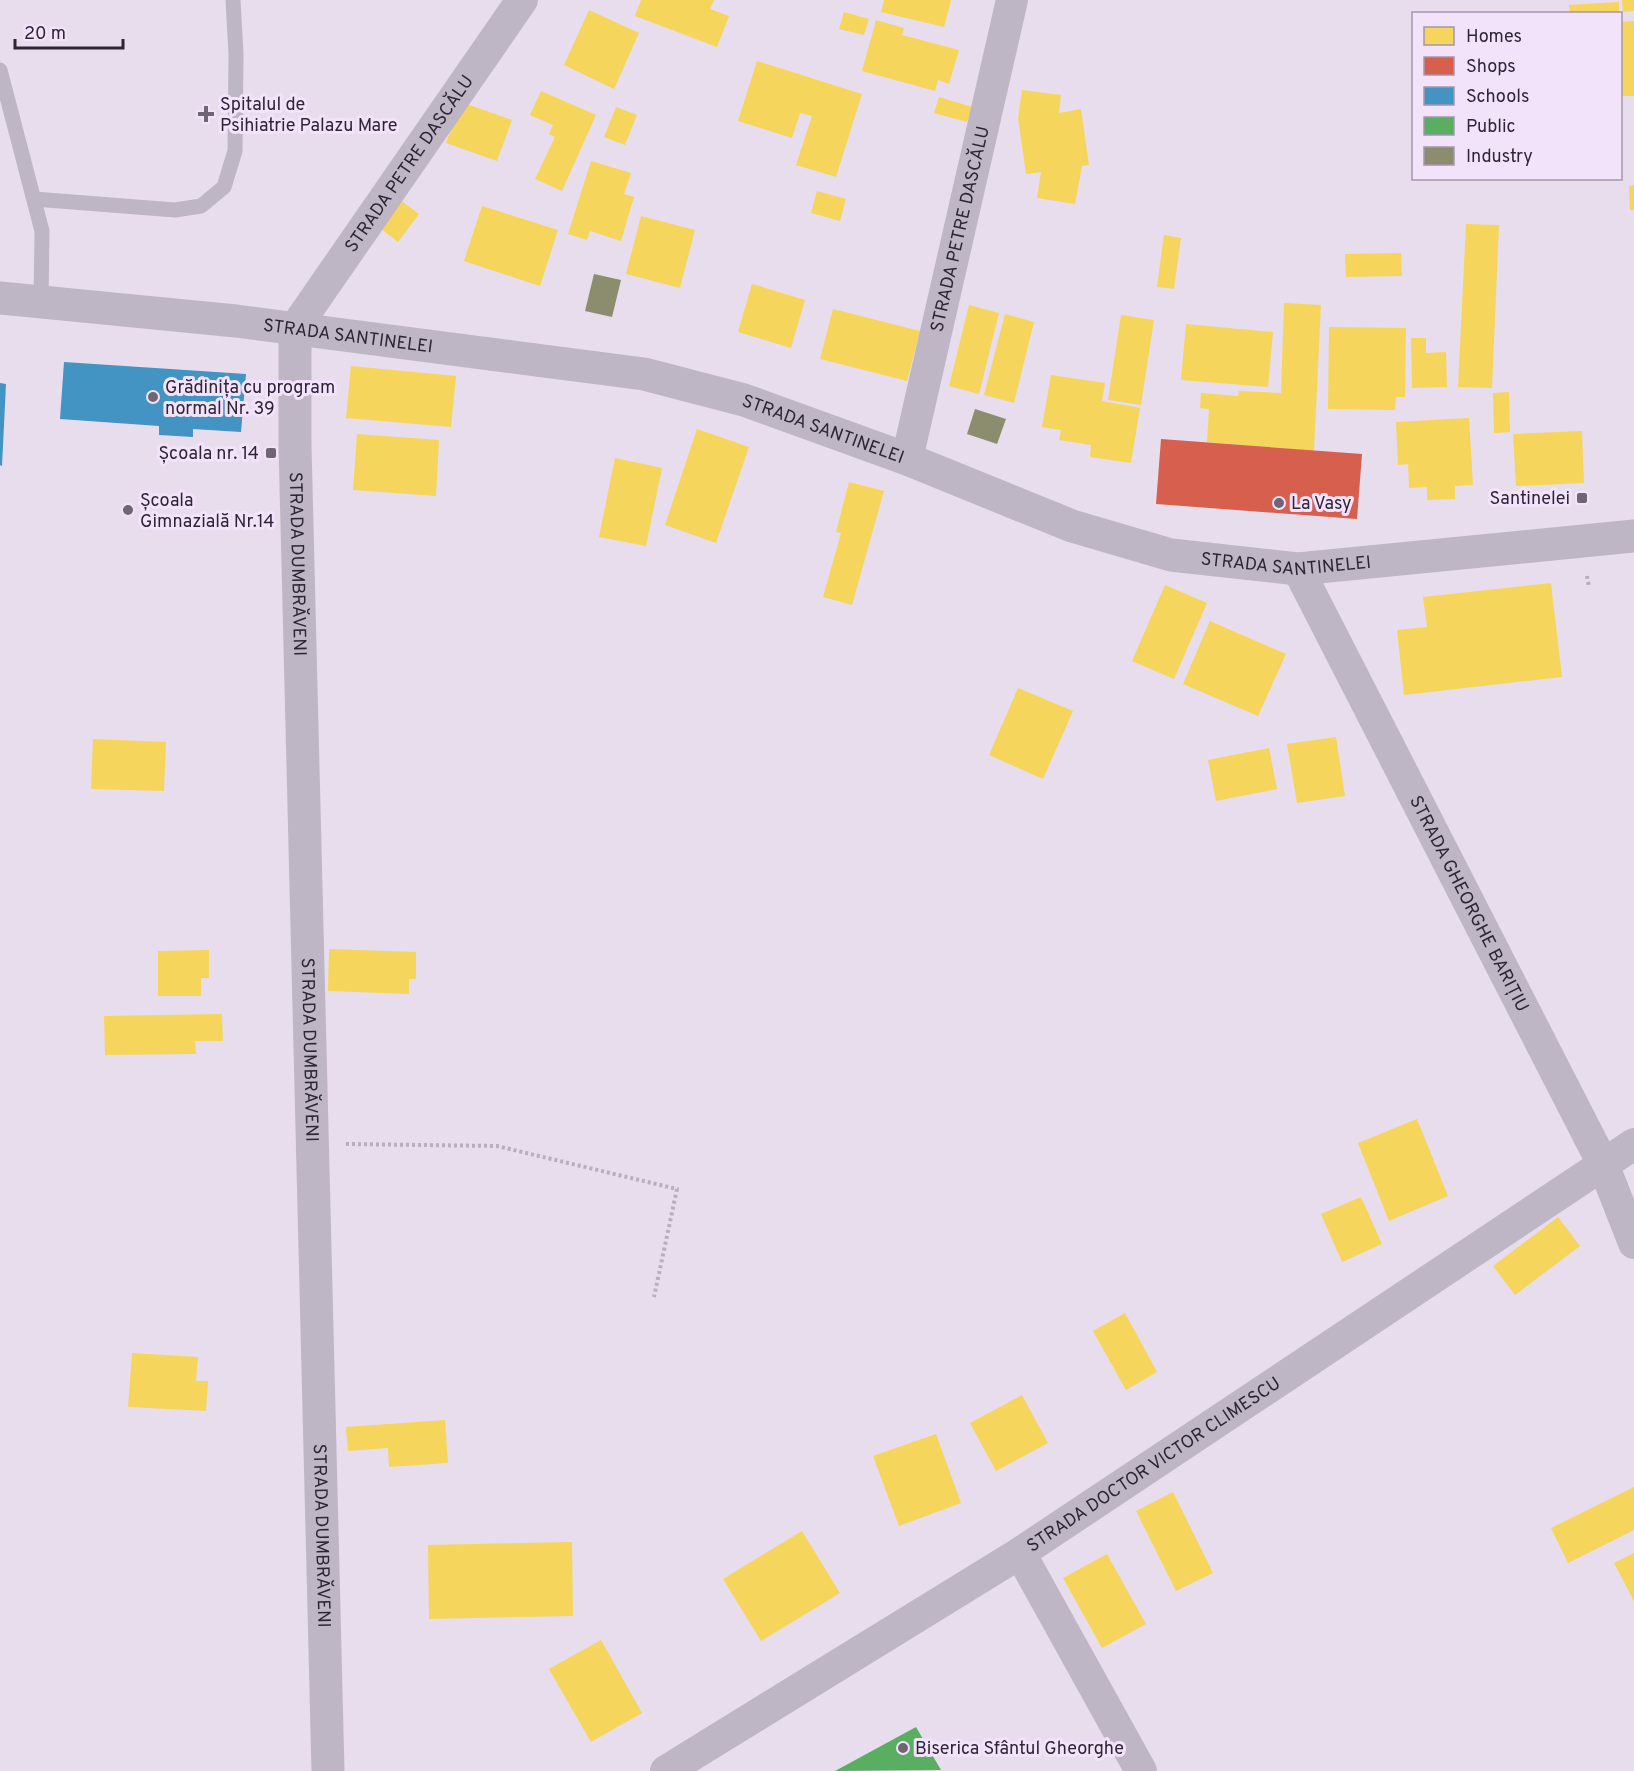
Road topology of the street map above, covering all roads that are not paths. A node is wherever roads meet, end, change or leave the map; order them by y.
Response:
1 (233, 0) edge
2 (522, 0) edge
3 (1012, 0) edge
4 (0, 70) edge
5 (34, 199) junction
6 (0, 298) edge
7 (41, 301) junction
8 (295, 328) junction
9 (906, 459) junction
10 (1634, 536) edge
11 (1298, 569) junction
12 (1634, 1144) edge
13 (1603, 1164) junction
14 (1634, 1243) edge
15 (1020, 1552) junction
16 (328, 1771) edge
17 (666, 1771) edge
18 (1140, 1771) edge

1 - 5 lane
2 - 8 street, STRADA PETRE DASCĂLU
3 - 9 street, STRADA PETRE DASCĂLU
4 - 5 lane
5 - 7 lane
6 - 7 street, STRADA SANTINELEI
7 - 8 street, STRADA SANTINELEI
8 - 9 street, STRADA SANTINELEI
8 - 16 street, STRADA DUMBRĂVENI
9 - 11 street, STRADA SANTINELEI
10 - 11 street, STRADA SANTINELEI
11 - 13 street, STRADA GHEORGHE BARIȚIU
12 - 13 street, STRADA DOCTOR VICTOR CLIMESCU
13 - 14 street, STRADA GHEORGHE BARIȚIU
13 - 15 street, STRADA DOCTOR VICTOR CLIMESCU
15 - 17 street, STRADA DOCTOR VICTOR CLIMESCU
15 - 18 street

